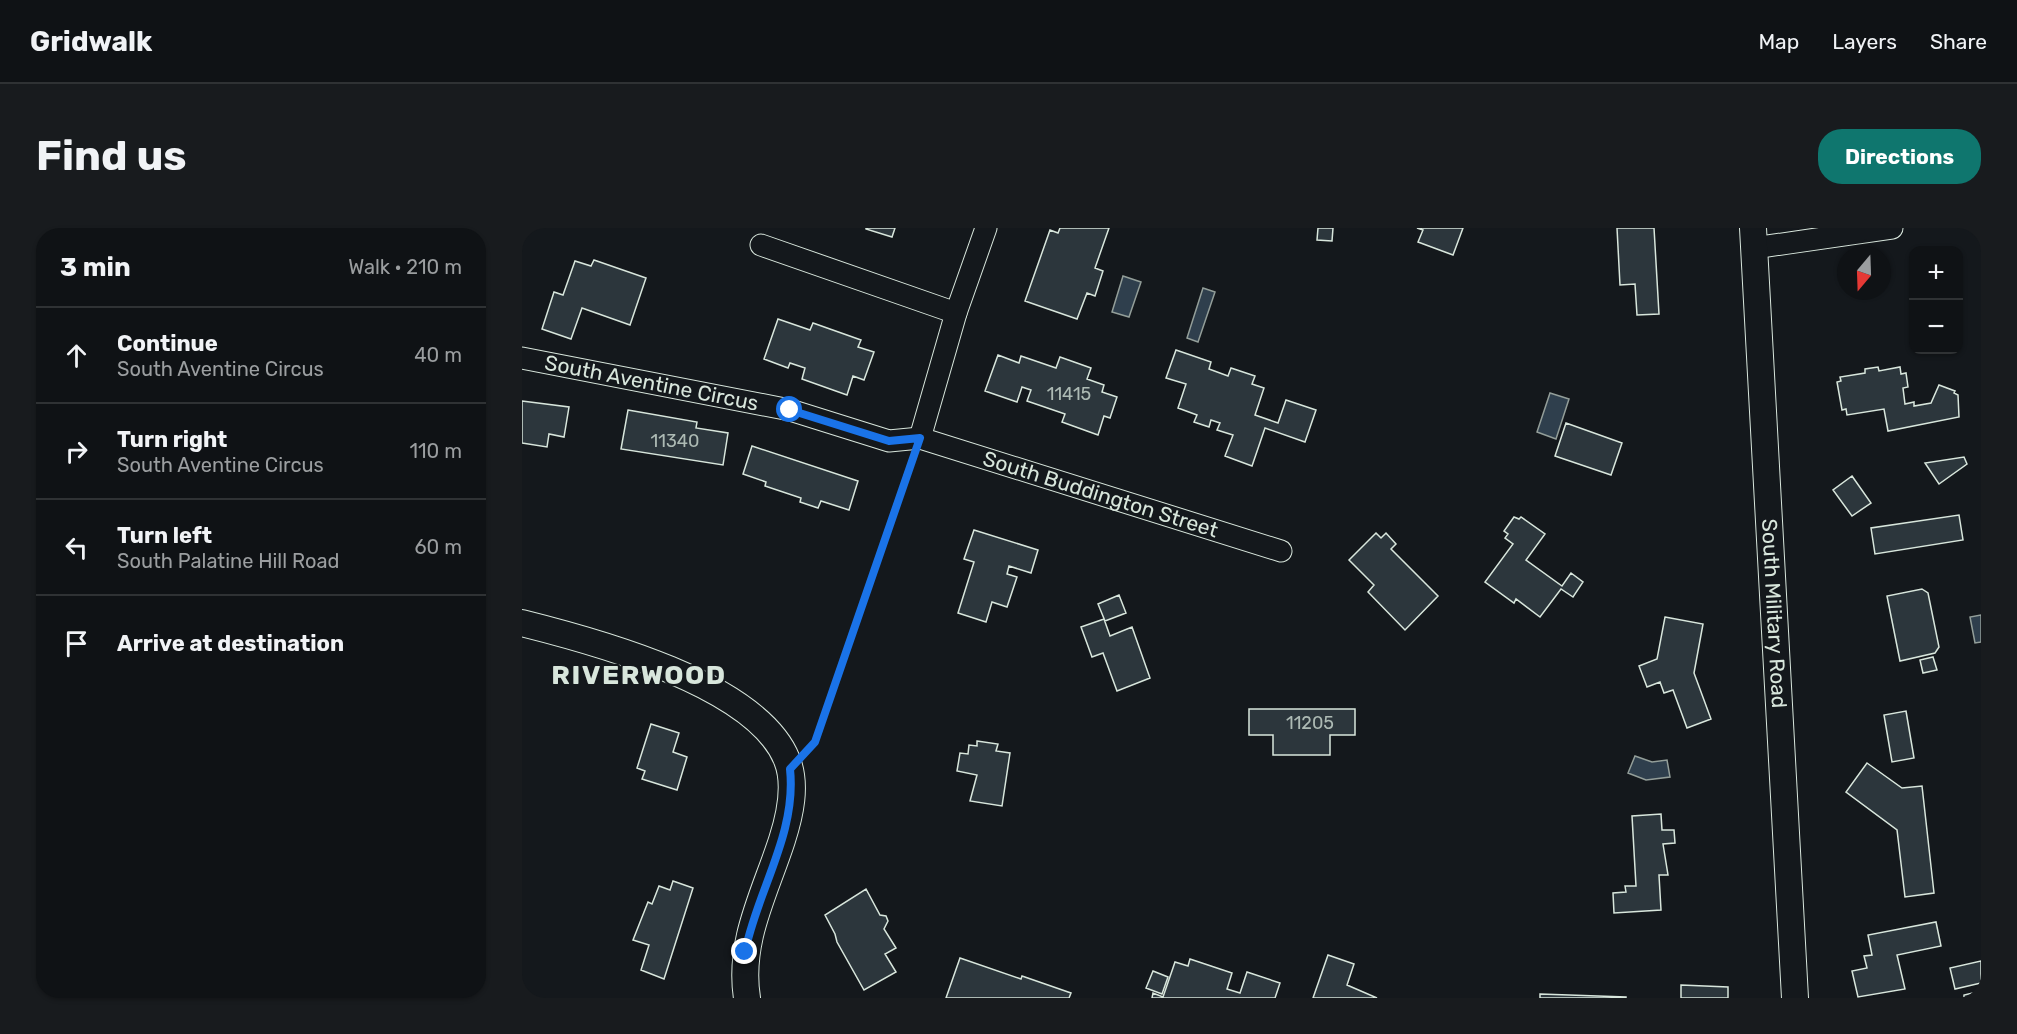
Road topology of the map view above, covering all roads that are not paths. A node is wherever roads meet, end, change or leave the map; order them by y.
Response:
1 (986, 228) edge
2 (1892, 228) edge
3 (1753, 238) edge
4 (761, 245) dead end
5 (956, 313) junction
6 (522, 357) edge
7 (920, 438) junction
8 (1281, 551) dead end
9 (522, 623) edge
10 (747, 998) edge
11 (1795, 998) edge

1 - 5 street
2 - 3 street
3 - 11 street, South Military Road
4 - 5 street
5 - 7 street
6 - 7 street, South Aventine Circus
7 - 8 street, South Buddington Street
9 - 10 street

